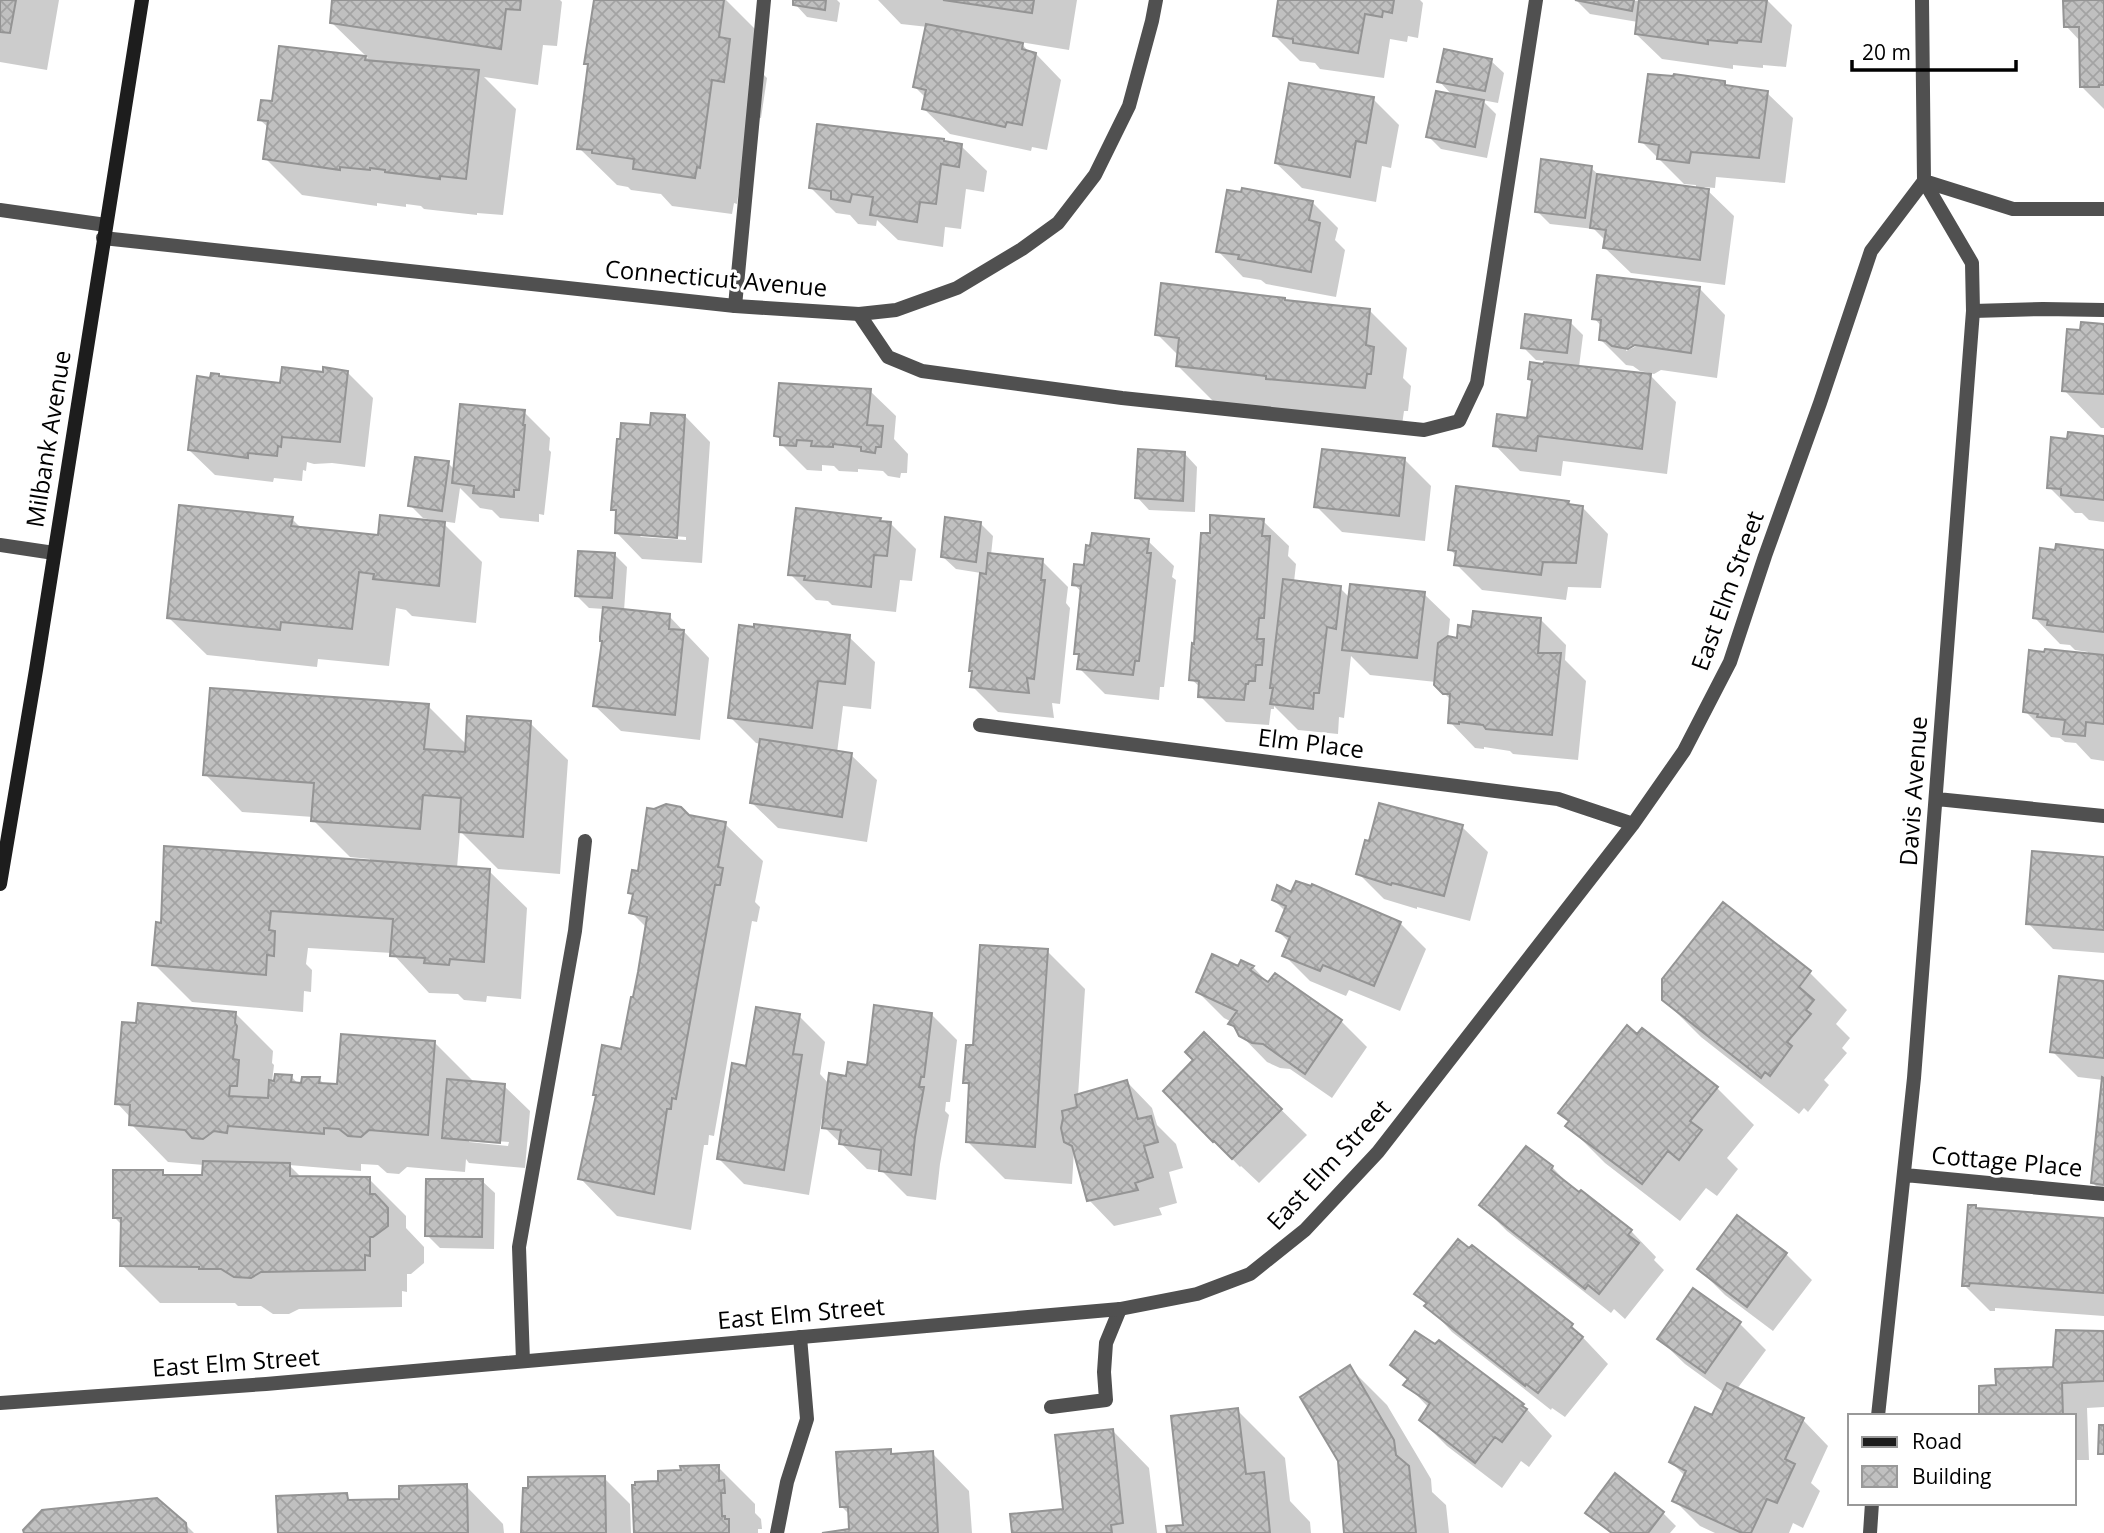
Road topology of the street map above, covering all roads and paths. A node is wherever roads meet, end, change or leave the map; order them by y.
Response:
1 (142, 0) edge
2 (764, 0) edge
3 (1156, 0) edge
4 (1536, 0) edge
5 (1922, 0) edge
6 (1924, 181) junction
7 (2104, 209) edge
8 (0, 210) edge
9 (104, 232) junction
10 (735, 306) junction
11 (2104, 310) edge
12 (1973, 311) junction
13 (859, 314) junction
14 (0, 545) edge
15 (54, 553) junction
16 (980, 724) dead end
17 (1937, 799) junction
18 (2104, 816) edge
19 (1633, 824) junction
20 (585, 841) dead end
21 (0, 884) edge
22 (1905, 1175) junction
23 (2104, 1194) edge
24 (1120, 1309) junction
25 (800, 1337) junction
26 (523, 1361) junction
27 (0, 1403) edge
28 (1051, 1407) dead end
29 (1878, 1414) edge
30 (1872, 1505) edge
31 (777, 1533) edge
32 (1870, 1533) edge

1 - 9 main road, Milbank Avenue
2 - 10 street
3 - 13 street, Connecticut Avenue
4 - 13 street
5 - 6 street
6 - 7 street
6 - 12 street, Davis Avenue
6 - 19 street, East Elm Street
8 - 9 street, Connecticut Avenue
9 - 10 street, Connecticut Avenue
9 - 15 main road, Milbank Avenue
10 - 13 street, Connecticut Avenue
11 - 12 street
12 - 17 street, Davis Avenue
14 - 15 street
15 - 21 main road, Milbank Avenue
16 - 19 street, Elm Place
17 - 18 street
17 - 22 street, Davis Avenue
19 - 24 street, East Elm Street
20 - 26 street
22 - 23 street, Cottage Place
22 - 29 street, Davis Avenue
24 - 25 street, East Elm Street
24 - 28 street
25 - 26 street, East Elm Street
25 - 31 street
26 - 27 street, East Elm Street
30 - 32 street

